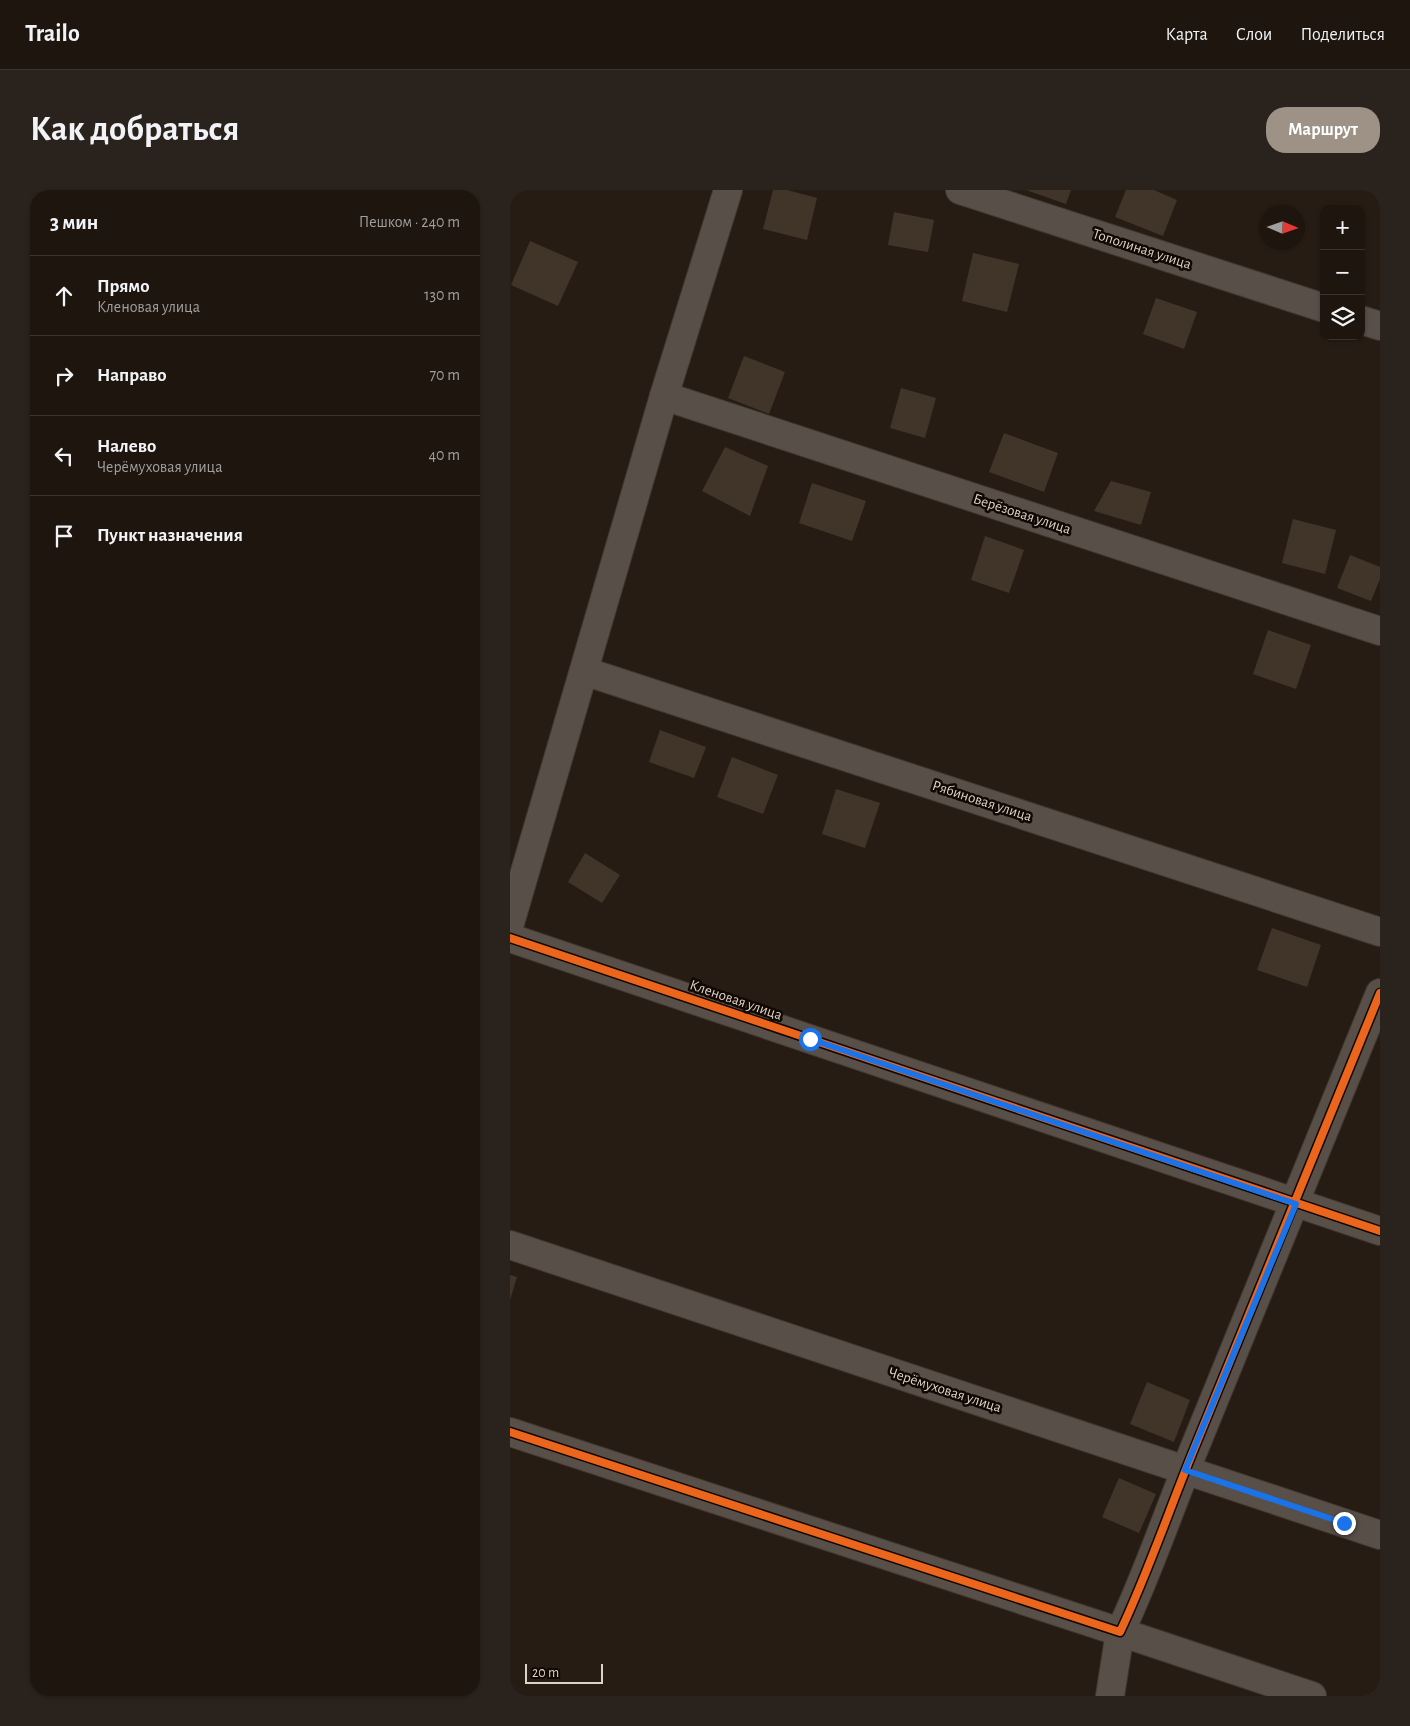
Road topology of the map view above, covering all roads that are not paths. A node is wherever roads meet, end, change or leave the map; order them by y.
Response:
1 (728, 190) edge
2 (960, 190) edge
3 (1320, 307) edge
4 (1365, 321) edge
5 (1380, 326) edge
6 (664, 396) junction
7 (1380, 632) edge
8 (584, 671) junction
9 (510, 923) edge
10 (1380, 932) edge
11 (510, 938) edge
12 (1380, 993) edge
13 (1296, 1204) junction
14 (1380, 1231) edge
15 (510, 1245) edge
16 (510, 1432) edge
17 (1185, 1470) junction
18 (1380, 1535) edge
19 (1120, 1632) junction
20 (1110, 1696) edge
21 (1312, 1696) edge

1 - 6 street
2 - 3 street, Тополиная улица
4 - 5 street
6 - 7 street, Берёзовая улица
6 - 8 street
8 - 9 street
8 - 10 street, Рябиновая улица
11 - 13 street, Кленовая улица
12 - 13 street
13 - 14 street, Кленовая улица
13 - 17 street
15 - 17 street, Черёмуховая улица
16 - 19 street
17 - 18 street, Черёмуховая улица
17 - 19 street
19 - 20 street
19 - 21 street

